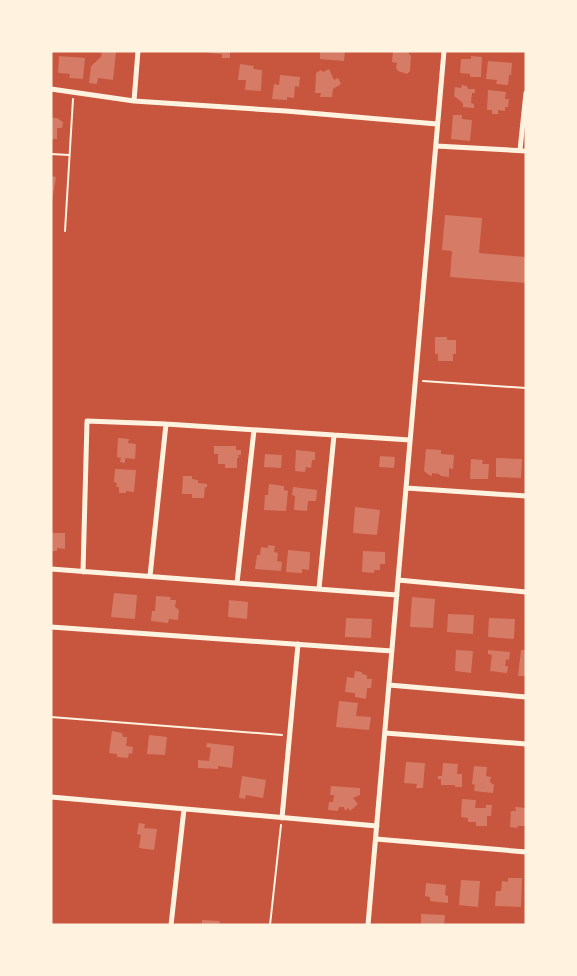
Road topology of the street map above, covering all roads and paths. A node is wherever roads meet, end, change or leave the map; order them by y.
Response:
1 (138, 51) edge
2 (444, 51) edge
3 (51, 89) edge
4 (74, 92) junction
5 (526, 93) edge
6 (134, 101) junction
7 (437, 124) junction
8 (436, 146) junction
9 (523, 150) edge
10 (51, 154) edge
11 (70, 155) junction
12 (65, 231) dead end
13 (415, 380) junction
14 (526, 388) edge
15 (166, 424) junction
16 (254, 430) junction
17 (334, 435) junction
18 (410, 440) junction
19 (406, 488) junction
20 (526, 496) edge
21 (51, 569) edge
22 (83, 572) junction
23 (150, 576) junction
24 (398, 580) junction
25 (237, 583) junction
26 (319, 589) junction
27 (526, 592) edge
28 (397, 595) junction
29 (51, 627) edge
30 (298, 644) junction
31 (392, 651) junction
32 (389, 685) junction
33 (526, 697) edge
34 (51, 717) edge
35 (385, 733) junction
36 (290, 736) junction
37 (526, 744) edge
38 (51, 797) edge
39 (184, 809) junction
40 (282, 818) junction
41 (377, 826) junction
42 (376, 839) junction
43 (526, 852) edge
44 (170, 925) edge
45 (270, 925) edge
46 (368, 925) edge

1 - 6 street
2 - 7 street
3 - 4 street
4 - 6 street
4 - 11 path
5 - 9 street
6 - 7 street
7 - 8 street
8 - 9 street
8 - 13 street
10 - 11 path
11 - 12 path
13 - 14 path
13 - 18 street
15 - 16 street
15 - 22 street
15 - 23 street
16 - 17 street
16 - 25 street
17 - 18 street
17 - 26 street
18 - 19 street
19 - 20 street
19 - 24 street
21 - 22 street
22 - 23 street
23 - 25 street
24 - 27 street
24 - 28 street
25 - 26 street
26 - 28 street
28 - 31 street
29 - 30 street
30 - 31 street
30 - 36 street
31 - 32 street
32 - 33 street
32 - 35 street
34 - 36 path
35 - 37 street
35 - 41 street
36 - 40 street
38 - 39 street
39 - 40 street
39 - 44 street
40 - 41 street
40 - 45 path
41 - 42 street
42 - 43 street
42 - 46 street

